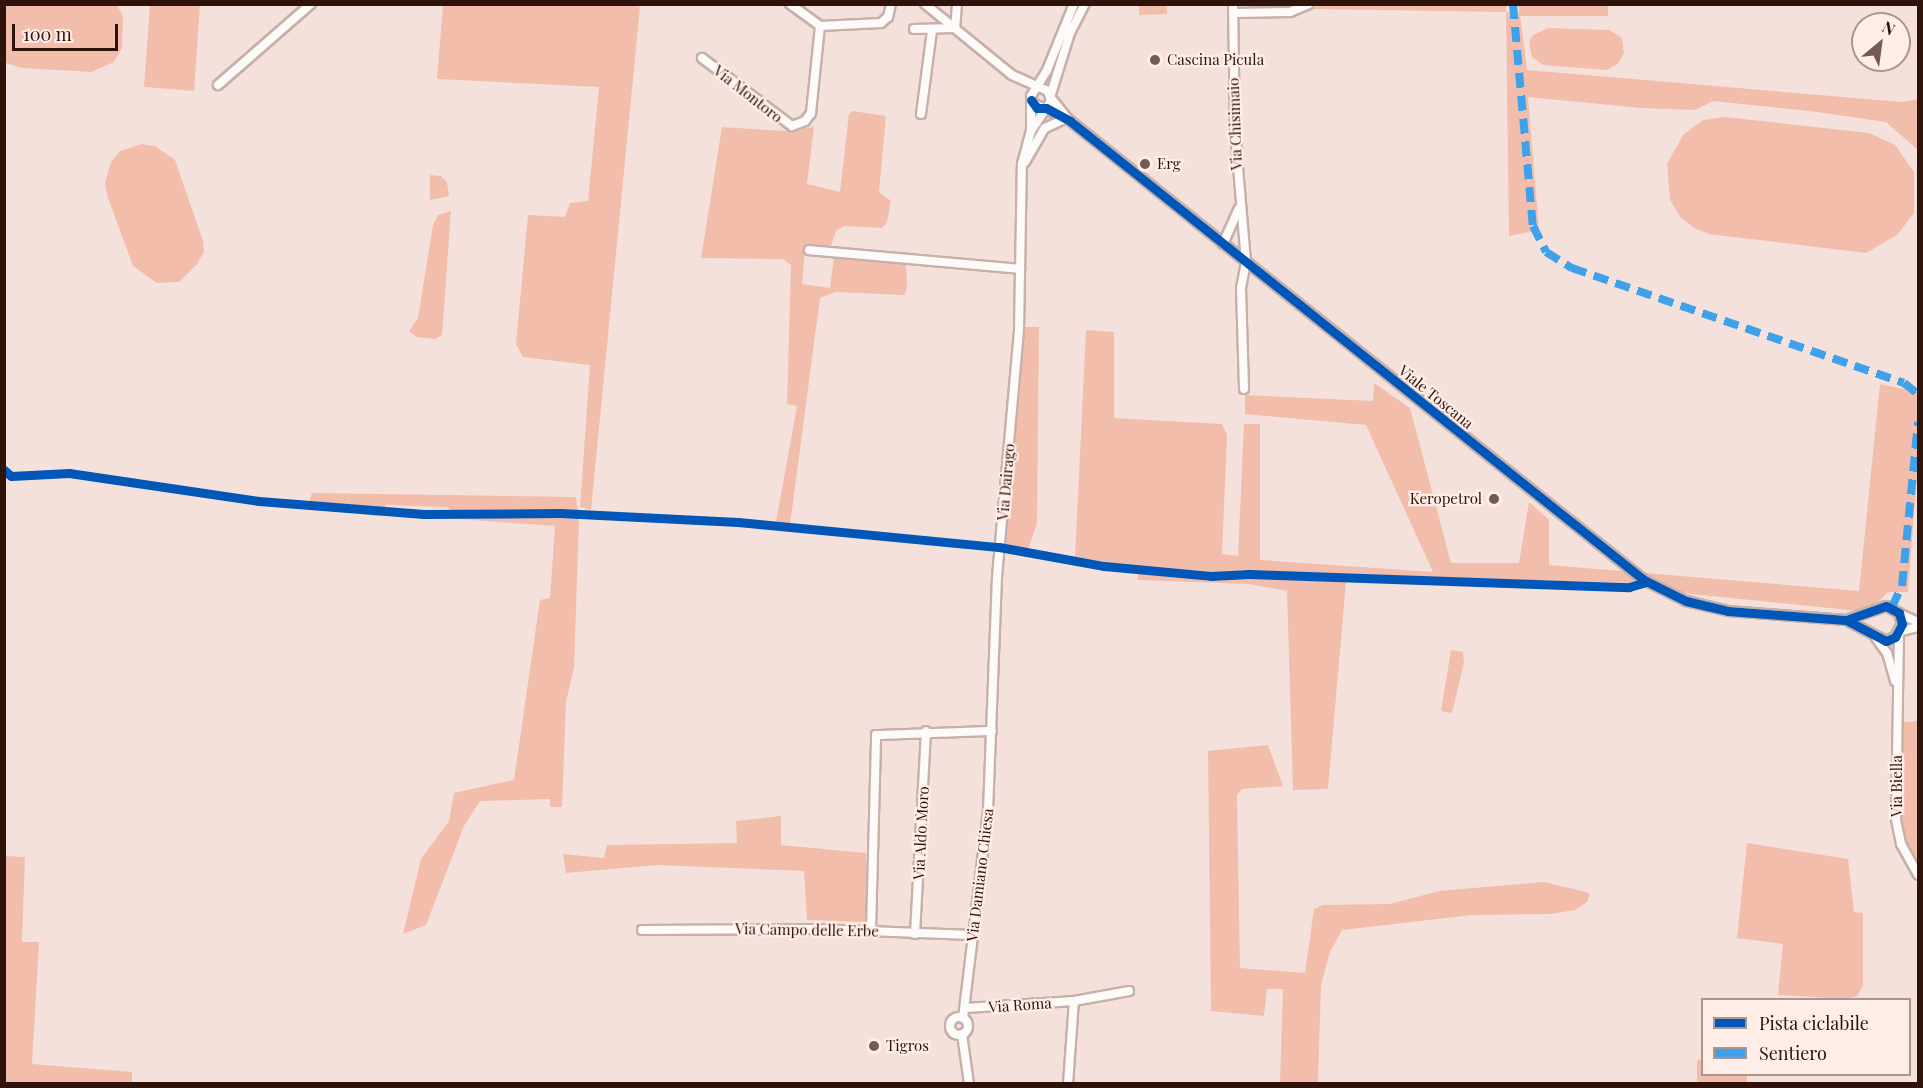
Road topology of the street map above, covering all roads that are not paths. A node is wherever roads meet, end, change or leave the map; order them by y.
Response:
1 (311, 4) edge
2 (790, 4) edge
3 (891, 4) edge
4 (925, 4) edge
5 (957, 4) edge
6 (1074, 4) edge
7 (1085, 4) edge
8 (1309, 4) edge
9 (1233, 9) edge
10 (820, 26) junction
11 (955, 28) junction
12 (914, 29) dead end
13 (932, 30) junction
14 (702, 58) dead end
15 (1012, 75) junction
16 (218, 85) dead end
17 (1037, 89) junction
18 (1051, 96) junction
19 (1031, 101) junction
20 (1046, 108) junction
21 (921, 114) dead end
22 (1067, 119) junction
23 (1031, 131) junction
24 (1022, 171) junction
25 (1239, 208) junction
26 (1232, 222) junction
27 (1205, 230) junction
28 (1242, 231) junction
29 (1223, 244) junction
30 (809, 250) dead end
31 (1246, 263) junction
32 (1020, 269) junction
33 (1244, 389) dead end
34 (1872, 612) junction
35 (1899, 613) junction
36 (1846, 620) junction
37 (1918, 625) edge
38 (1900, 632) junction
39 (1873, 635) junction
40 (1898, 693) junction
41 (926, 731) junction
42 (992, 731) junction
43 (1918, 875) edge
44 (642, 930) dead end
45 (871, 931) junction
46 (915, 934) junction
47 (972, 935) junction
48 (1129, 992) dead end
49 (1074, 1001) junction
50 (966, 1008) junction
51 (963, 1018) junction
52 (962, 1034) junction
53 (969, 1083) edge
54 (1068, 1083) edge

1 - 16 street
2 - 10 street
3 - 10 street
4 - 11 street
5 - 11 street
6 - 17 street
7 - 18 street
8 - 9 street
9 - 25 street, Via Chisimaio
10 - 14 street, Via Montoro
11 - 13 street
11 - 15 street
12 - 13 street
13 - 21 street
15 - 17 street
15 - 19 street
17 - 18 street
17 - 19 street
18 - 20 street
18 - 22 street, Viale Toscana
19 - 20 street, Viale Toscana
19 - 23 street
20 - 22 street, Viale Toscana
20 - 23 street
22 - 24 street
22 - 27 street, Viale Toscana
23 - 24 street, Via Dairago
24 - 32 street, Via Dairago
25 - 26 street, Via Chisimaio
25 - 28 street, Via Chisimaio
26 - 27 street
26 - 29 street, Via Chisimaio
27 - 29 street, Viale Toscana
28 - 29 street
28 - 31 street, Via Chisimaio
29 - 31 street, Viale Toscana
30 - 32 street
31 - 33 street, Via Chisimaio
31 - 36 street, Viale Toscana
32 - 42 street, Via Dairago
34 - 35 street, Viale Toscana
34 - 36 street, Viale Toscana
34 - 39 street
35 - 37 street, Viale Toscana
35 - 38 street
36 - 39 street, Viale Toscana
37 - 38 street, Viale Toscana
38 - 39 street, Viale Toscana
38 - 40 street, Via Biella
39 - 40 street, Via Biella
40 - 43 street, Via Biella
41 - 42 street
41 - 45 street
41 - 46 street, Via Aldo Moro
42 - 47 street, Via Damiano Chiesa
44 - 45 street, Via Campo delle Erbe
45 - 46 street, Via Campo delle Erbe
46 - 47 street, Via Campo delle Erbe
47 - 50 street, Via Damiano Chiesa
48 - 49 street, Via Roma
49 - 50 street, Via Roma
49 - 54 street, Via Roma
50 - 51 street, Via Damiano Chiesa
51 - 52 street
51 - 52 street
52 - 53 street

